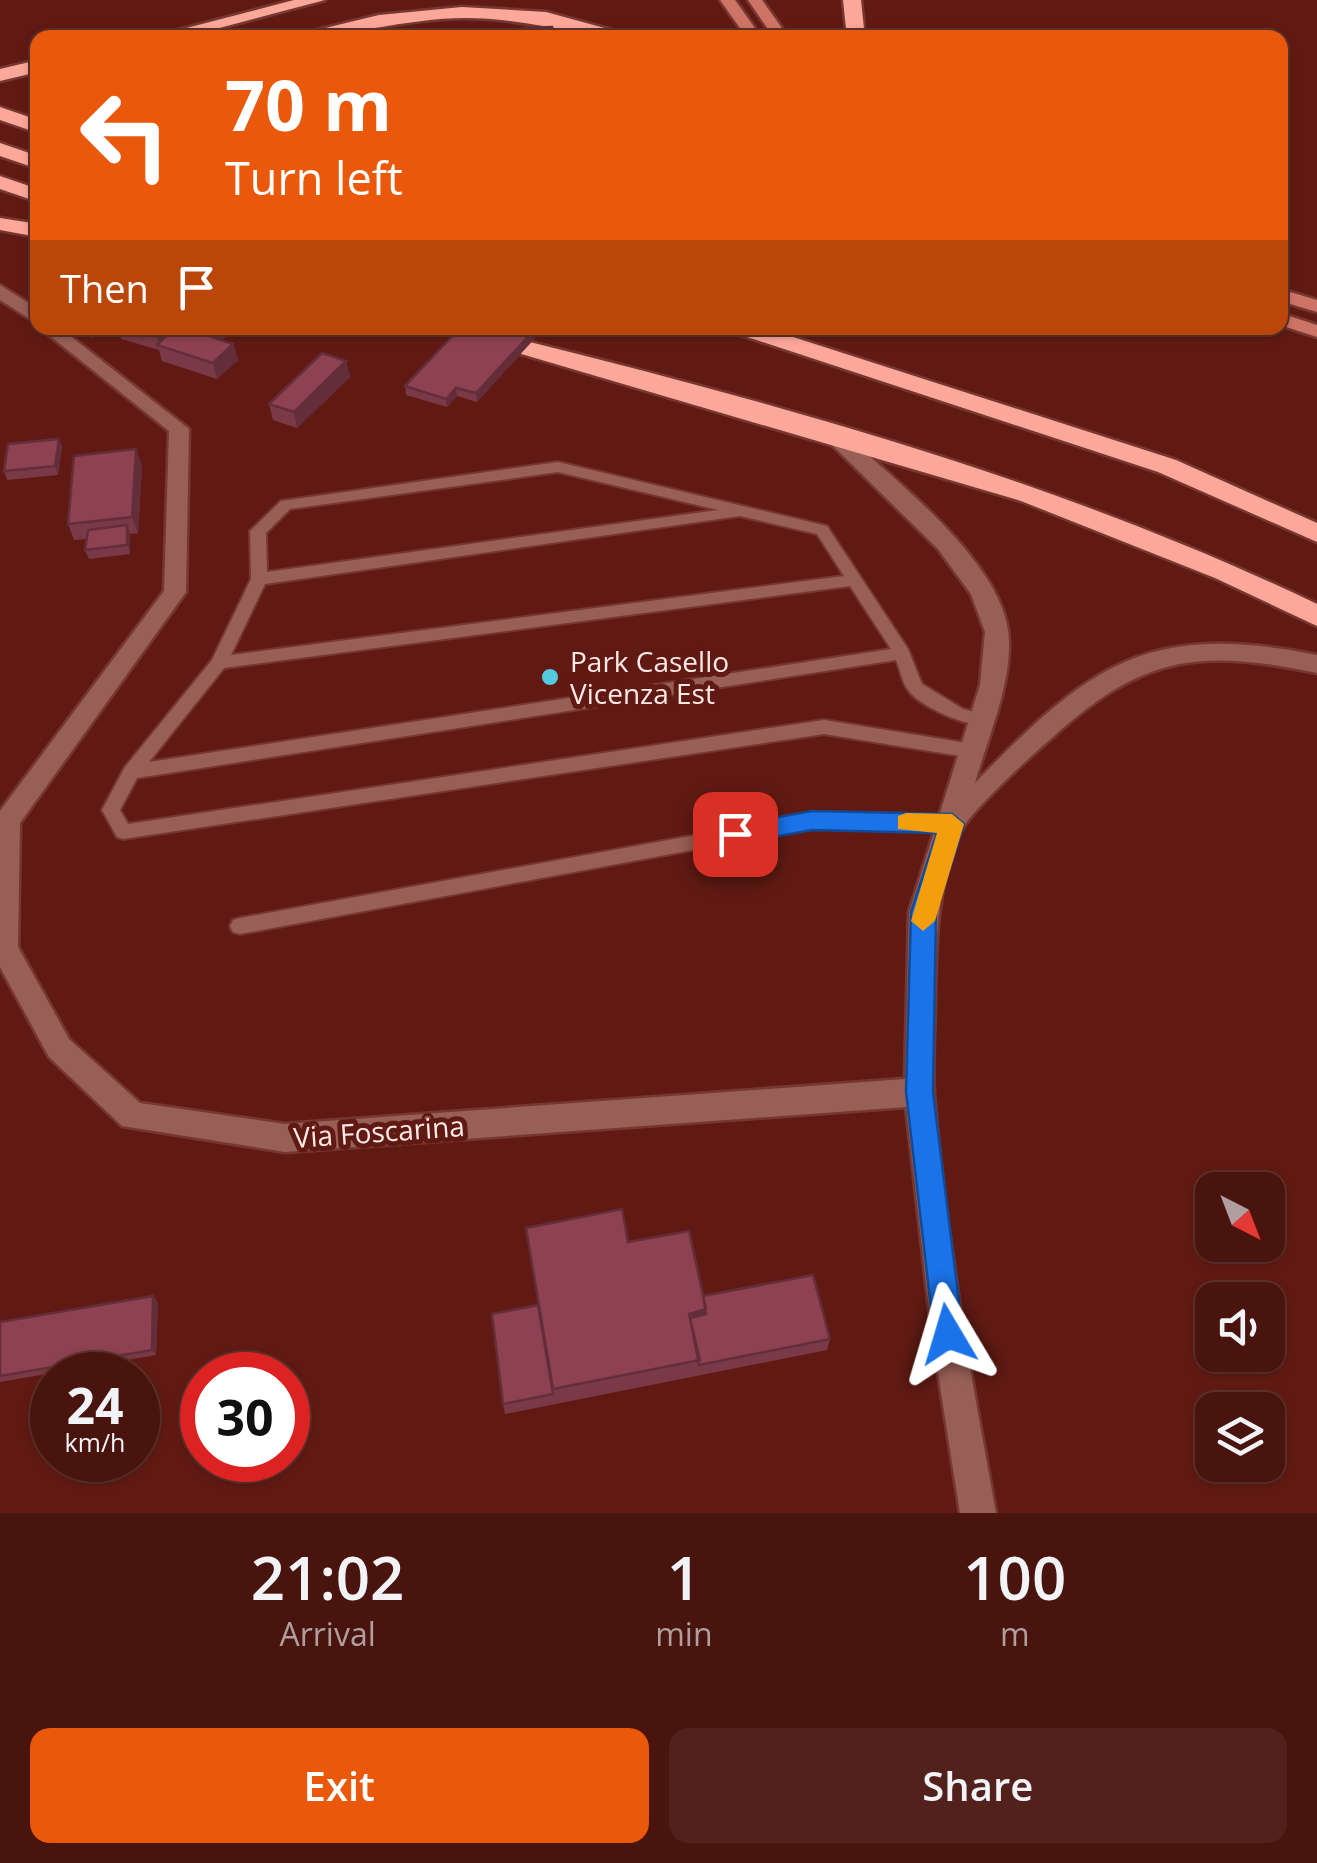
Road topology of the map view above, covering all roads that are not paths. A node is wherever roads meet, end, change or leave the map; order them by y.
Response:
1 (316, 0) edge
2 (398, 0) edge
3 (727, 0) edge
4 (755, 0) edge
5 (852, 0) edge
6 (190, 30) edge
7 (273, 30) edge
8 (331, 30) edge
9 (610, 30) edge
10 (749, 30) edge
11 (776, 30) edge
12 (855, 30) edge
13 (30, 68) edge
14 (0, 74) edge
15 (30, 86) edge
16 (0, 93) edge
17 (0, 114) edge
18 (30, 123) edge
19 (0, 150) edge
20 (30, 160) edge
21 (0, 182) edge
22 (30, 193) edge
23 (0, 224) edge
24 (30, 230) edge
25 (0, 291) edge
26 (1288, 297) edge
27 (1317, 306) edge
28 (30, 312) edge
29 (1288, 322) edge
30 (1317, 331) edge
31 (58, 335) edge
32 (765, 335) edge
33 (526, 348) edge
34 (838, 439) junction
35 (746, 512) junction
36 (1317, 532) edge
37 (260, 580) junction
38 (854, 580) junction
39 (1317, 616) edge
40 (902, 653) junction
41 (219, 663) junction
42 (1317, 664) edge
43 (981, 720) junction
44 (972, 752) junction
45 (131, 772) junction
46 (952, 824) junction
47 (240, 926) dead end
48 (919, 1092) junction
49 (978, 1513) edge

1 - 6 highway
2 - 7 highway
3 - 10 street
4 - 11 street
5 - 12 highway
8 - 9 highway
13 - 14 highway
15 - 16 highway
17 - 18 highway
19 - 20 highway
21 - 22 highway
23 - 24 highway
25 - 28 street
26 - 27 street
29 - 30 street
31 - 48 street, Via Foscarina
32 - 36 highway
33 - 34 highway
34 - 39 highway
34 - 43 street
35 - 37 lane
35 - 37 lane
35 - 38 lane
37 - 41 lane
38 - 40 lane
38 - 41 lane
40 - 43 lane
40 - 45 lane
41 - 45 lane
42 - 46 street
43 - 44 street
44 - 45 lane
44 - 46 street
46 - 47 lane
46 - 48 street
48 - 49 street

